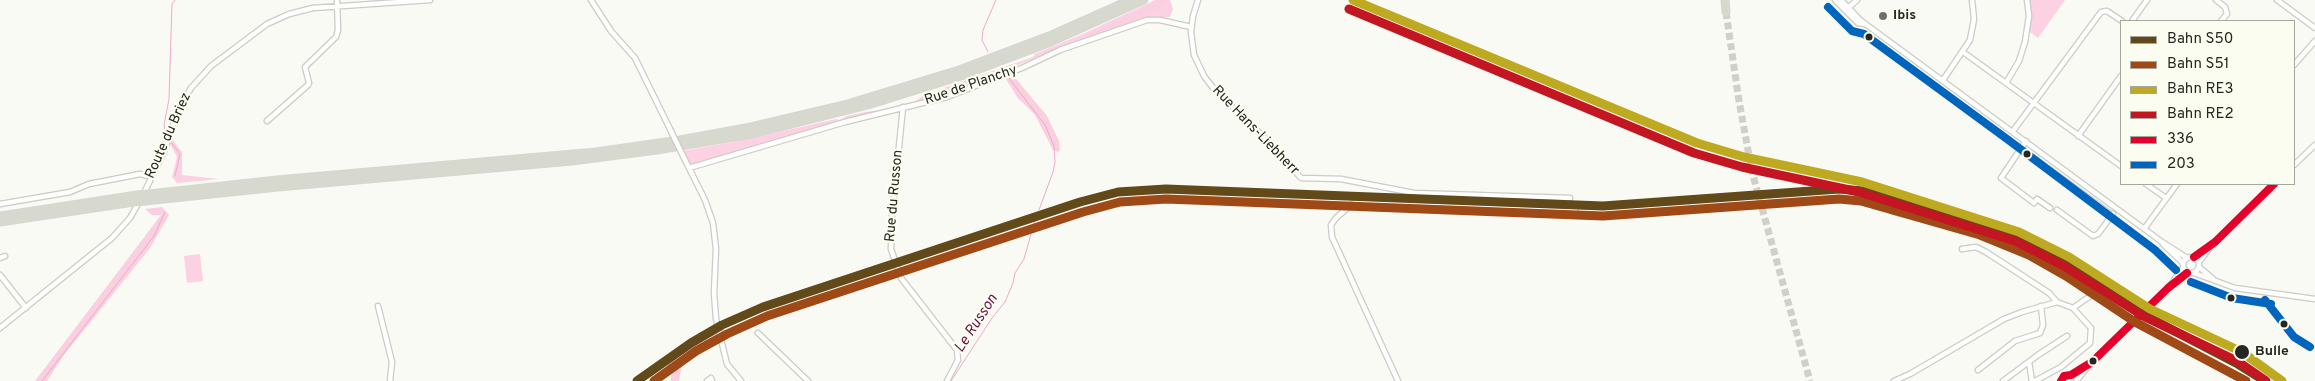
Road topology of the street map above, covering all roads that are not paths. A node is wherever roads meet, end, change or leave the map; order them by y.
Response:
1 (337, 0) edge
2 (430, 0) edge
3 (591, 0) edge
4 (1130, 0) edge
5 (1144, 0) edge
6 (1198, 0) edge
7 (1725, 0) edge
8 (1835, 0) edge
9 (1841, 0) edge
10 (1857, 0) edge
11 (1972, 0) edge
12 (2027, 0) edge
13 (2147, 0) edge
14 (2216, 0) edge
15 (2277, 0) edge
16 (337, 6) junction
17 (1846, 10) junction
18 (1726, 12) tunnel mouth
19 (2120, 20) edge
20 (2133, 20) edge
21 (2222, 20) edge
22 (1191, 27) junction
23 (2315, 28) edge
24 (2315, 41) edge
25 (1963, 52) junction
26 (2295, 64) edge
27 (2120, 77) edge
28 (1943, 80) junction
29 (2006, 83) junction
30 (2034, 103) junction
31 (903, 107) junction
32 (267, 121) dead end
33 (2013, 131) junction
34 (2078, 136) junction
35 (2026, 141) junction
36 (2315, 145) edge
37 (2027, 153) dead end
38 (2295, 164) edge
39 (2120, 165) edge
40 (689, 168) junction
41 (152, 176) junction
42 (2147, 185) edge
43 (2176, 185) edge
44 (2273, 185) edge
45 (147, 197) junction
46 (1570, 198) dead end
47 (2166, 198) junction
48 (135, 199) junction
49 (0, 204) edge
50 (2050, 208) dead end
51 (2117, 209) junction
52 (1575, 210) dead end
53 (2058, 210) dead end
54 (2112, 215) junction
55 (0, 216) edge
56 (0, 222) edge
57 (2144, 229) junction
58 (2162, 242) junction
59 (2211, 246) junction
60 (1962, 249) dead end
61 (2186, 258) junction
62 (2194, 258) junction
63 (2199, 264) junction
64 (2183, 265) junction
65 (2187, 273) junction
66 (2194, 273) junction
67 (0, 275) edge
68 (2214, 280) junction
69 (2168, 288) junction
70 (2096, 292) dead end
71 (2315, 299) edge
72 (2057, 302) junction
73 (2153, 302) tunnel mouth
74 (378, 306) dead end
75 (2041, 306) junction
76 (26, 308) junction
77 (2073, 308) junction
78 (2138, 318) tunnel mouth
79 (0, 328) edge
80 (758, 333) dead end
81 (2067, 336) dead end
82 (2029, 362) junction
83 (2092, 362) junction
84 (2062, 367) junction
85 (1978, 370) dead end
86 (2056, 370) junction
87 (2070, 375) junction
88 (2061, 380) edge
89 (390, 381) edge
90 (707, 381) edge
91 (712, 381) edge
92 (741, 381) edge
93 (808, 381) edge
94 (947, 381) edge
95 (1398, 381) edge
96 (1894, 381) edge
97 (2002, 381) edge
98 (2034, 381) edge
99 (2076, 381) edge

1 - 16 street
2 - 16 street, Route du Briez
3 - 40 street, bridge
4 - 45 highway
5 - 45 highway
6 - 22 street
7 - 18 highway
8 - 17 street
9 - 17 street
10 - 17 street
11 - 25 street
12 - 29 street
13 - 20 street
14 - 21 street
15 - 23 street
16 - 32 street
16 - 41 street, Route du Briez
17 - 28 street
19 - 30 street
22 - 31 street, Rue de Planchy
22 - 46 street, Rue Hans-Liebherr
24 - 26 street
25 - 28 street
25 - 29 street
27 - 34 street
28 - 33 street
29 - 30 street
30 - 33 street
30 - 34 street
31 - 40 street, Rue de Planchy
31 - 94 street, Rue du Russon
33 - 35 street
34 - 39 street
35 - 50 street
35 - 51 street
36 - 38 street
37 - 54 street
40 - 92 street
41 - 49 street
41 - 76 street, Route du Briez
42 - 47 street
43 - 47 street
44 - 59 street
45 - 48 highway, bridge
47 - 57 street
48 - 55 highway
48 - 56 highway
51 - 54 street
51 - 57 street
52 - 95 street
53 - 54 street
57 - 58 street
58 - 61 street
58 - 64 street
59 - 62 street
59 - 63 street
60 - 72 street
61 - 62 street
61 - 64 street
62 - 63 street
63 - 66 street
63 - 68 street
64 - 65 street
64 - 69 street
65 - 66 street
65 - 69 street
66 - 68 street
67 - 76 street
68 - 71 street
69 - 73 street
70 - 77 street
72 - 75 street
72 - 77 street
74 - 89 street
75 - 85 street
75 - 96 street
76 - 79 street, Route du Briez
77 - 84 street
78 - 83 street
80 - 93 street
81 - 82 street
82 - 97 street
82 - 98 street
83 - 87 street
83 - 99 street
84 - 86 street
84 - 87 street
86 - 88 street
86 - 98 street
87 - 88 street
87 - 99 street
90 - 91 street

